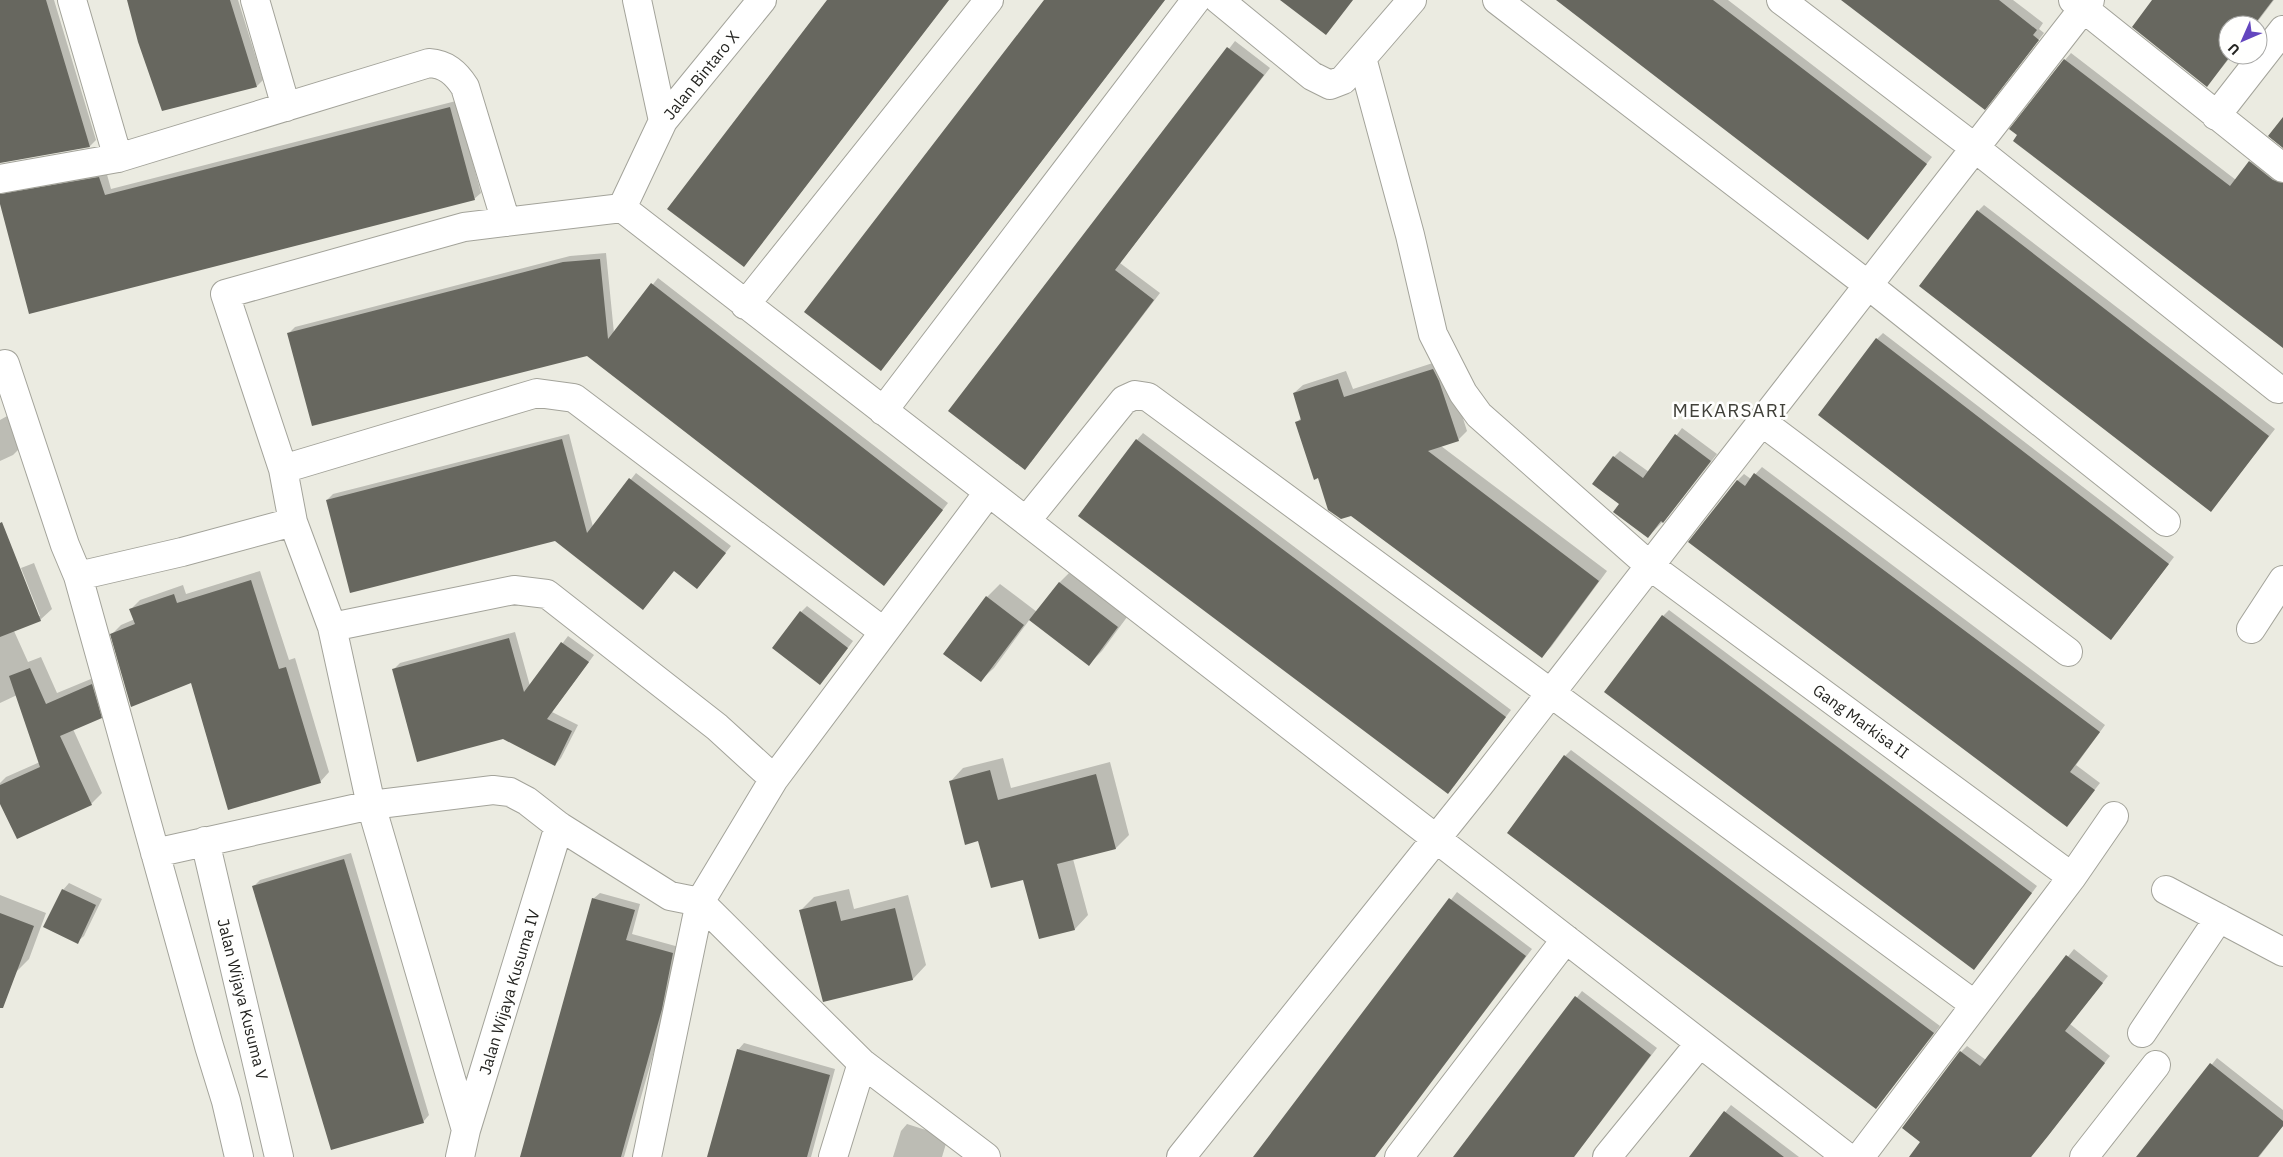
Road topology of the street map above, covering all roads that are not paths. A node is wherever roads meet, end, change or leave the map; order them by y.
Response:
1 (72, 0) edge
2 (255, 0) edge
3 (637, 0) edge
4 (762, 0) edge
5 (989, 0) edge
6 (1196, 0) edge
7 (1218, 0) edge
8 (1412, 0) edge
9 (1496, 0) edge
10 (1781, 0) edge
11 (2082, 3) edge
12 (2283, 30) edge
13 (1362, 58) junction
14 (286, 107) junction
15 (2216, 116) junction
16 (663, 121) junction
17 (1975, 148) junction
18 (118, 158) junction
19 (2283, 168) edge
20 (0, 179) edge
21 (622, 208) junction
22 (506, 222) junction
23 (1868, 285) junction
24 (745, 305) junction
25 (2, 361) edge
26 (2278, 390) dead end
27 (883, 411) junction
28 (1762, 422) junction
29 (283, 469) junction
30 (988, 493) junction
31 (293, 522) junction
32 (1026, 522) junction
33 (2166, 522) dead end
34 (1650, 566) junction
35 (78, 576) junction
36 (2283, 580) edge
37 (332, 627) junction
38 (2251, 629) dead end
39 (884, 632) junction
40 (2068, 652) dead end
41 (1551, 693) junction
42 (774, 779) junction
43 (371, 805) junction
44 (2114, 816) dead end
45 (559, 826) junction
46 (1437, 839) junction
47 (205, 841) junction
48 (155, 853) junction
49 (2072, 877) junction
50 (2166, 890) dead end
51 (700, 902) junction
52 (2219, 918) junction
53 (1566, 939) junction
54 (2283, 952) edge
55 (1975, 1005) junction
56 (2142, 1033) dead end
57 (1700, 1043) junction
58 (862, 1063) junction
59 (2156, 1066) dead end
60 (466, 1130) junction
61 (239, 1157) edge
62 (280, 1157) edge
63 (460, 1157) edge
64 (647, 1157) edge
65 (833, 1157) edge
66 (986, 1157) edge
67 (1181, 1157) edge
68 (1399, 1157) edge
69 (1607, 1157) edge
70 (1847, 1157) edge
71 (1860, 1157) edge
72 (2084, 1157) edge

1 - 18 street
2 - 14 street
3 - 16 street
4 - 16 street, Jalan Bintaro X
5 - 24 street
6 - 27 street
7 - 13 street
8 - 13 street
9 - 23 street
10 - 17 street
11 - 15 street
11 - 17 street
12 - 15 street
13 - 34 street, Gang Markisa II
14 - 18 street
14 - 22 street
15 - 19 street
16 - 21 street, Jalan Bintaro X
17 - 23 street
17 - 26 street
18 - 20 street
21 - 22 street
21 - 24 street
22 - 29 street
23 - 28 street
23 - 33 street
24 - 27 street
25 - 35 street
27 - 30 street
28 - 34 street
28 - 40 street
29 - 31 street
29 - 39 street
30 - 32 street
30 - 39 street
31 - 35 street
31 - 37 street
32 - 41 street
32 - 46 street
34 - 41 street
34 - 49 street, Gang Markisa II
35 - 48 street
36 - 38 street
37 - 42 street
37 - 43 street
39 - 42 street
41 - 46 street
41 - 55 street
42 - 51 street
43 - 45 street
43 - 47 street
43 - 60 street
44 - 49 street
45 - 51 street
45 - 60 street, Jalan Wijaya Kusuma IV
46 - 53 street
46 - 67 street
47 - 48 street
47 - 62 street, Jalan Wijaya Kusuma V
48 - 61 street
49 - 55 street
50 - 52 street
51 - 58 street
51 - 64 street
52 - 54 street
52 - 56 street
53 - 57 street
53 - 68 street
55 - 71 street
57 - 69 street
57 - 70 street
58 - 65 street
58 - 66 street
59 - 72 street
60 - 63 street, Jalan Wijaya Kusuma IV

